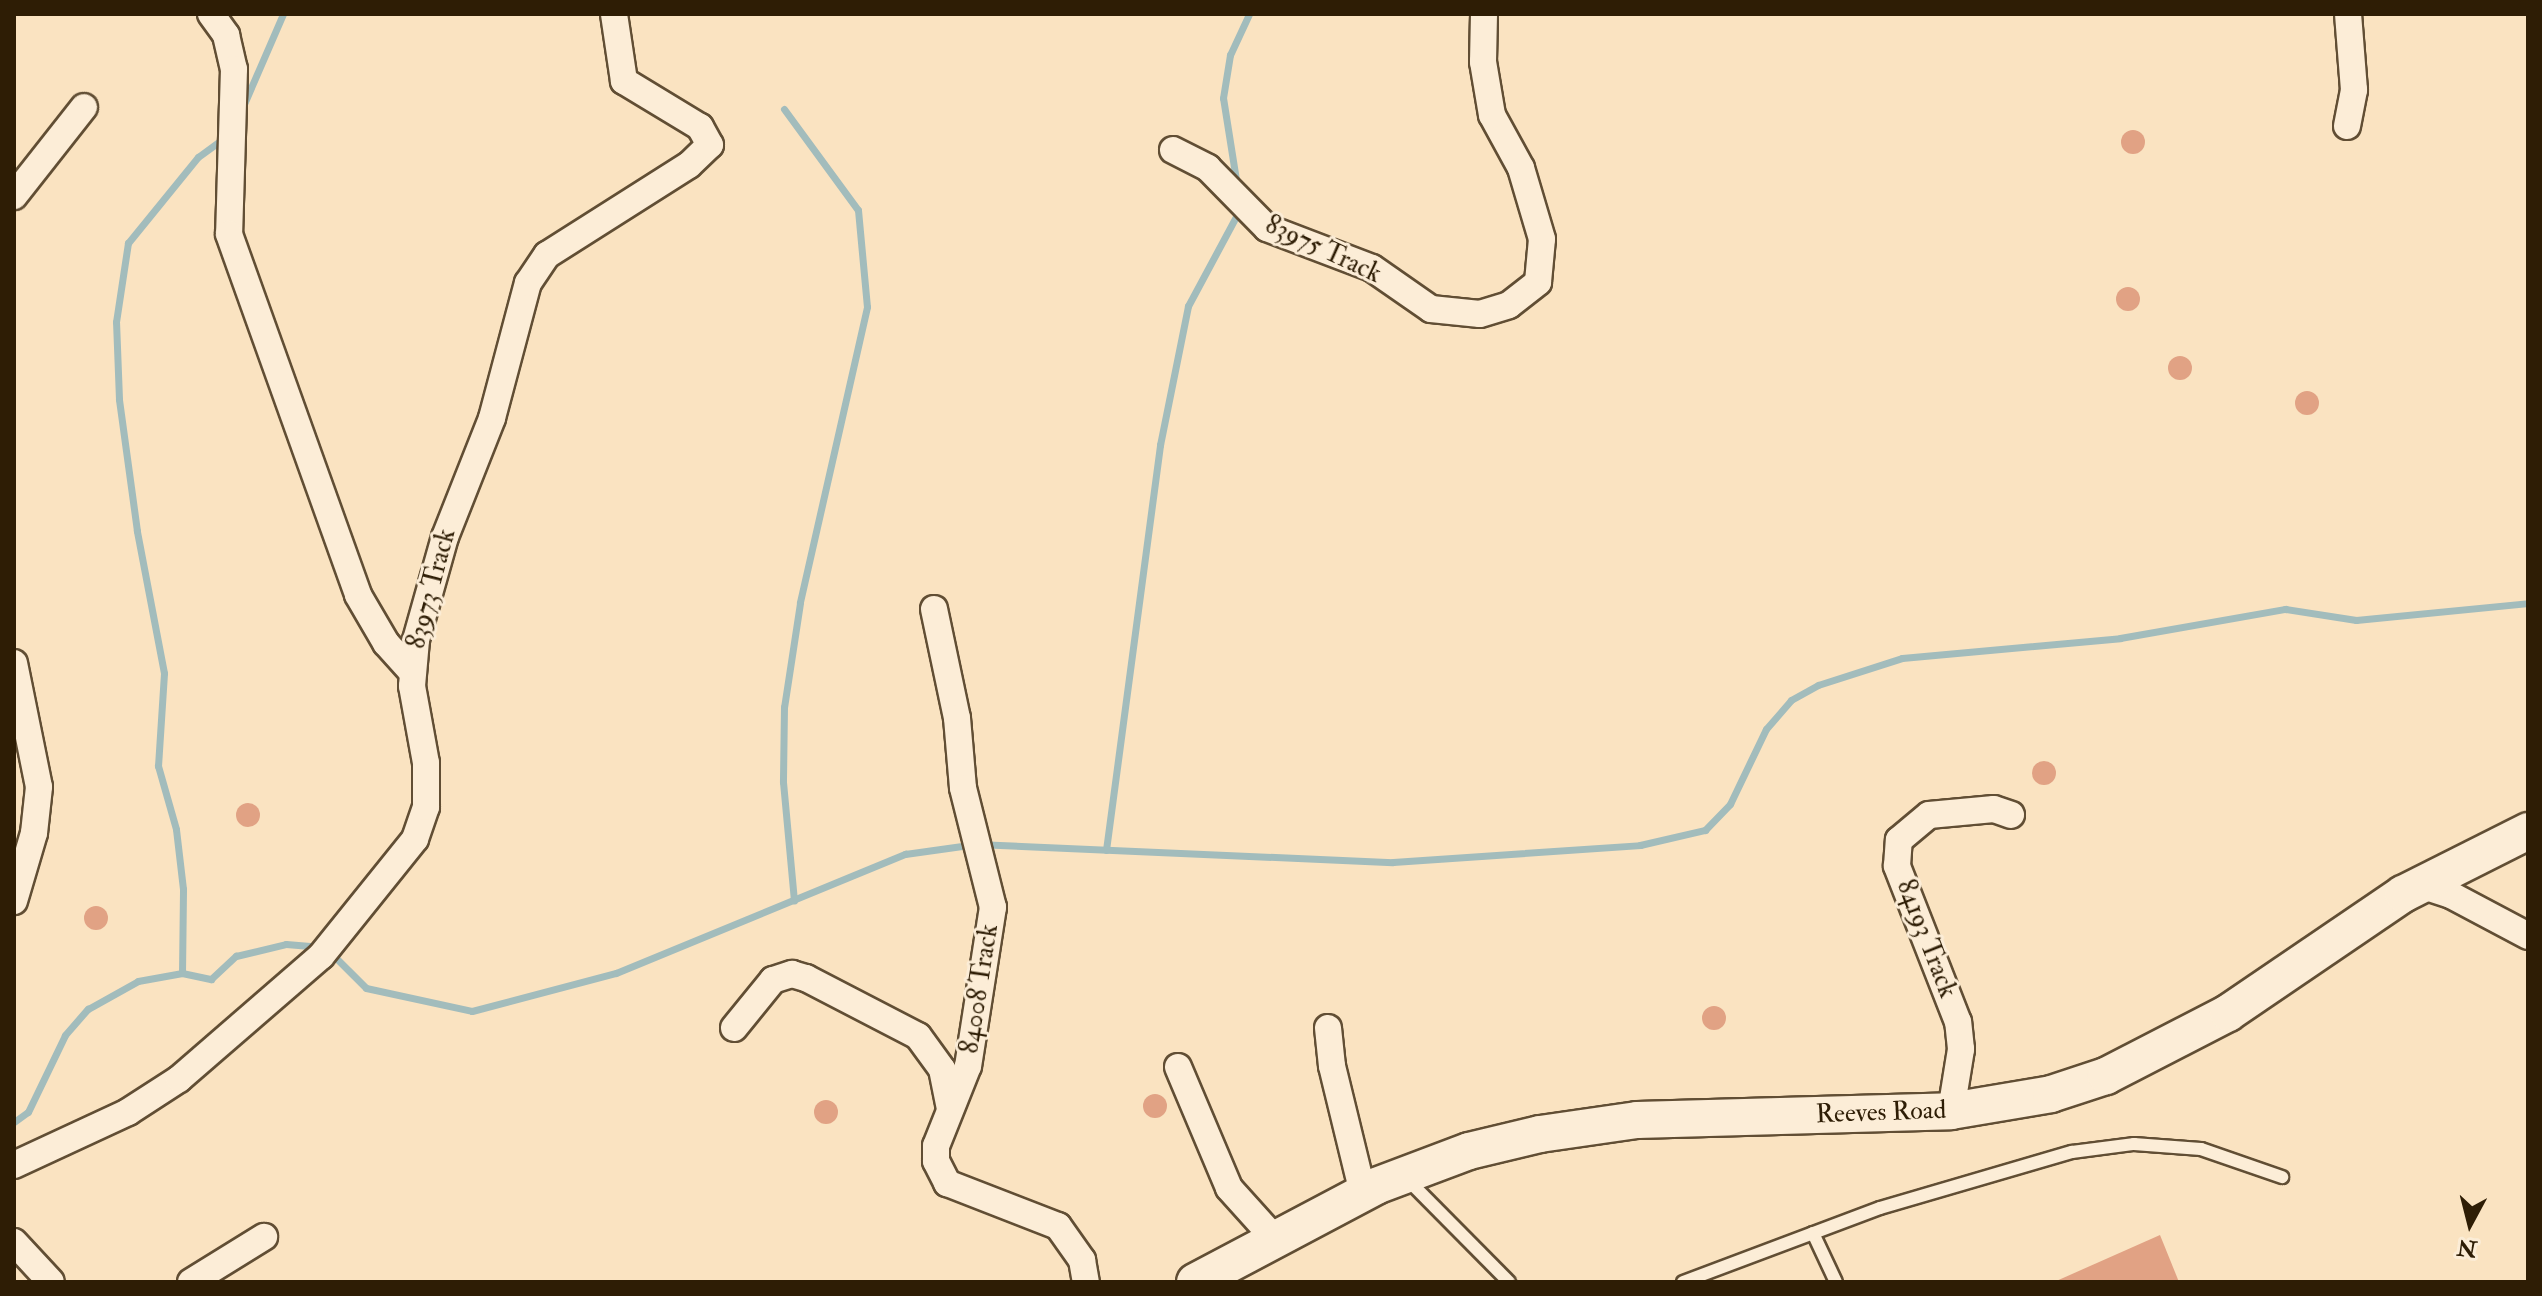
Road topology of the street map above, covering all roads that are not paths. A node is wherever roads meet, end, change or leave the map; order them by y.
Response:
1 (211, 14) edge
2 (614, 14) edge
3 (1484, 14) edge
4 (2348, 14) edge
5 (84, 107) dead end
6 (2347, 126) dead end
7 (1173, 150) dead end
8 (14, 196) edge
9 (934, 609) dead end
10 (14, 663) edge
11 (412, 672) junction
12 (2011, 815) dead end
13 (2528, 831) edge
14 (2420, 885) junction
15 (14, 901) edge
16 (2526, 938) edge
17 (734, 1028) dead end
18 (1328, 1028) dead end
19 (1178, 1067) dead end
20 (950, 1109) junction
21 (1951, 1111) junction
22 (14, 1165) edge
23 (1404, 1175) junction
24 (2282, 1177) dead end
25 (1363, 1193) junction
26 (1813, 1233) junction
27 (264, 1237) dead end
28 (1274, 1238) junction
29 (14, 1242) edge
30 (51, 1282) edge
31 (191, 1282) edge
32 (1086, 1282) edge
33 (1195, 1282) edge
34 (1509, 1282) edge
35 (1683, 1282) edge
36 (1836, 1282) edge

1 - 11 street
2 - 11 street, 83973 Track
3 - 7 street, 83975 Track
4 - 6 street
5 - 8 street
9 - 20 street, 84008 Track
10 - 15 street
11 - 22 street, 83973 Track
12 - 21 street, 84193 Track
13 - 14 street, Reeves Road
14 - 16 street
14 - 21 street, Reeves Road
17 - 20 street
18 - 25 street
19 - 28 street
20 - 32 street, 84008 Track
21 - 23 street, Reeves Road
23 - 25 street, Reeves Road
23 - 34 lane
24 - 26 lane
25 - 28 street, Reeves Road
26 - 35 lane
26 - 36 lane
27 - 31 street
28 - 33 street, Reeves Road
29 - 30 street

